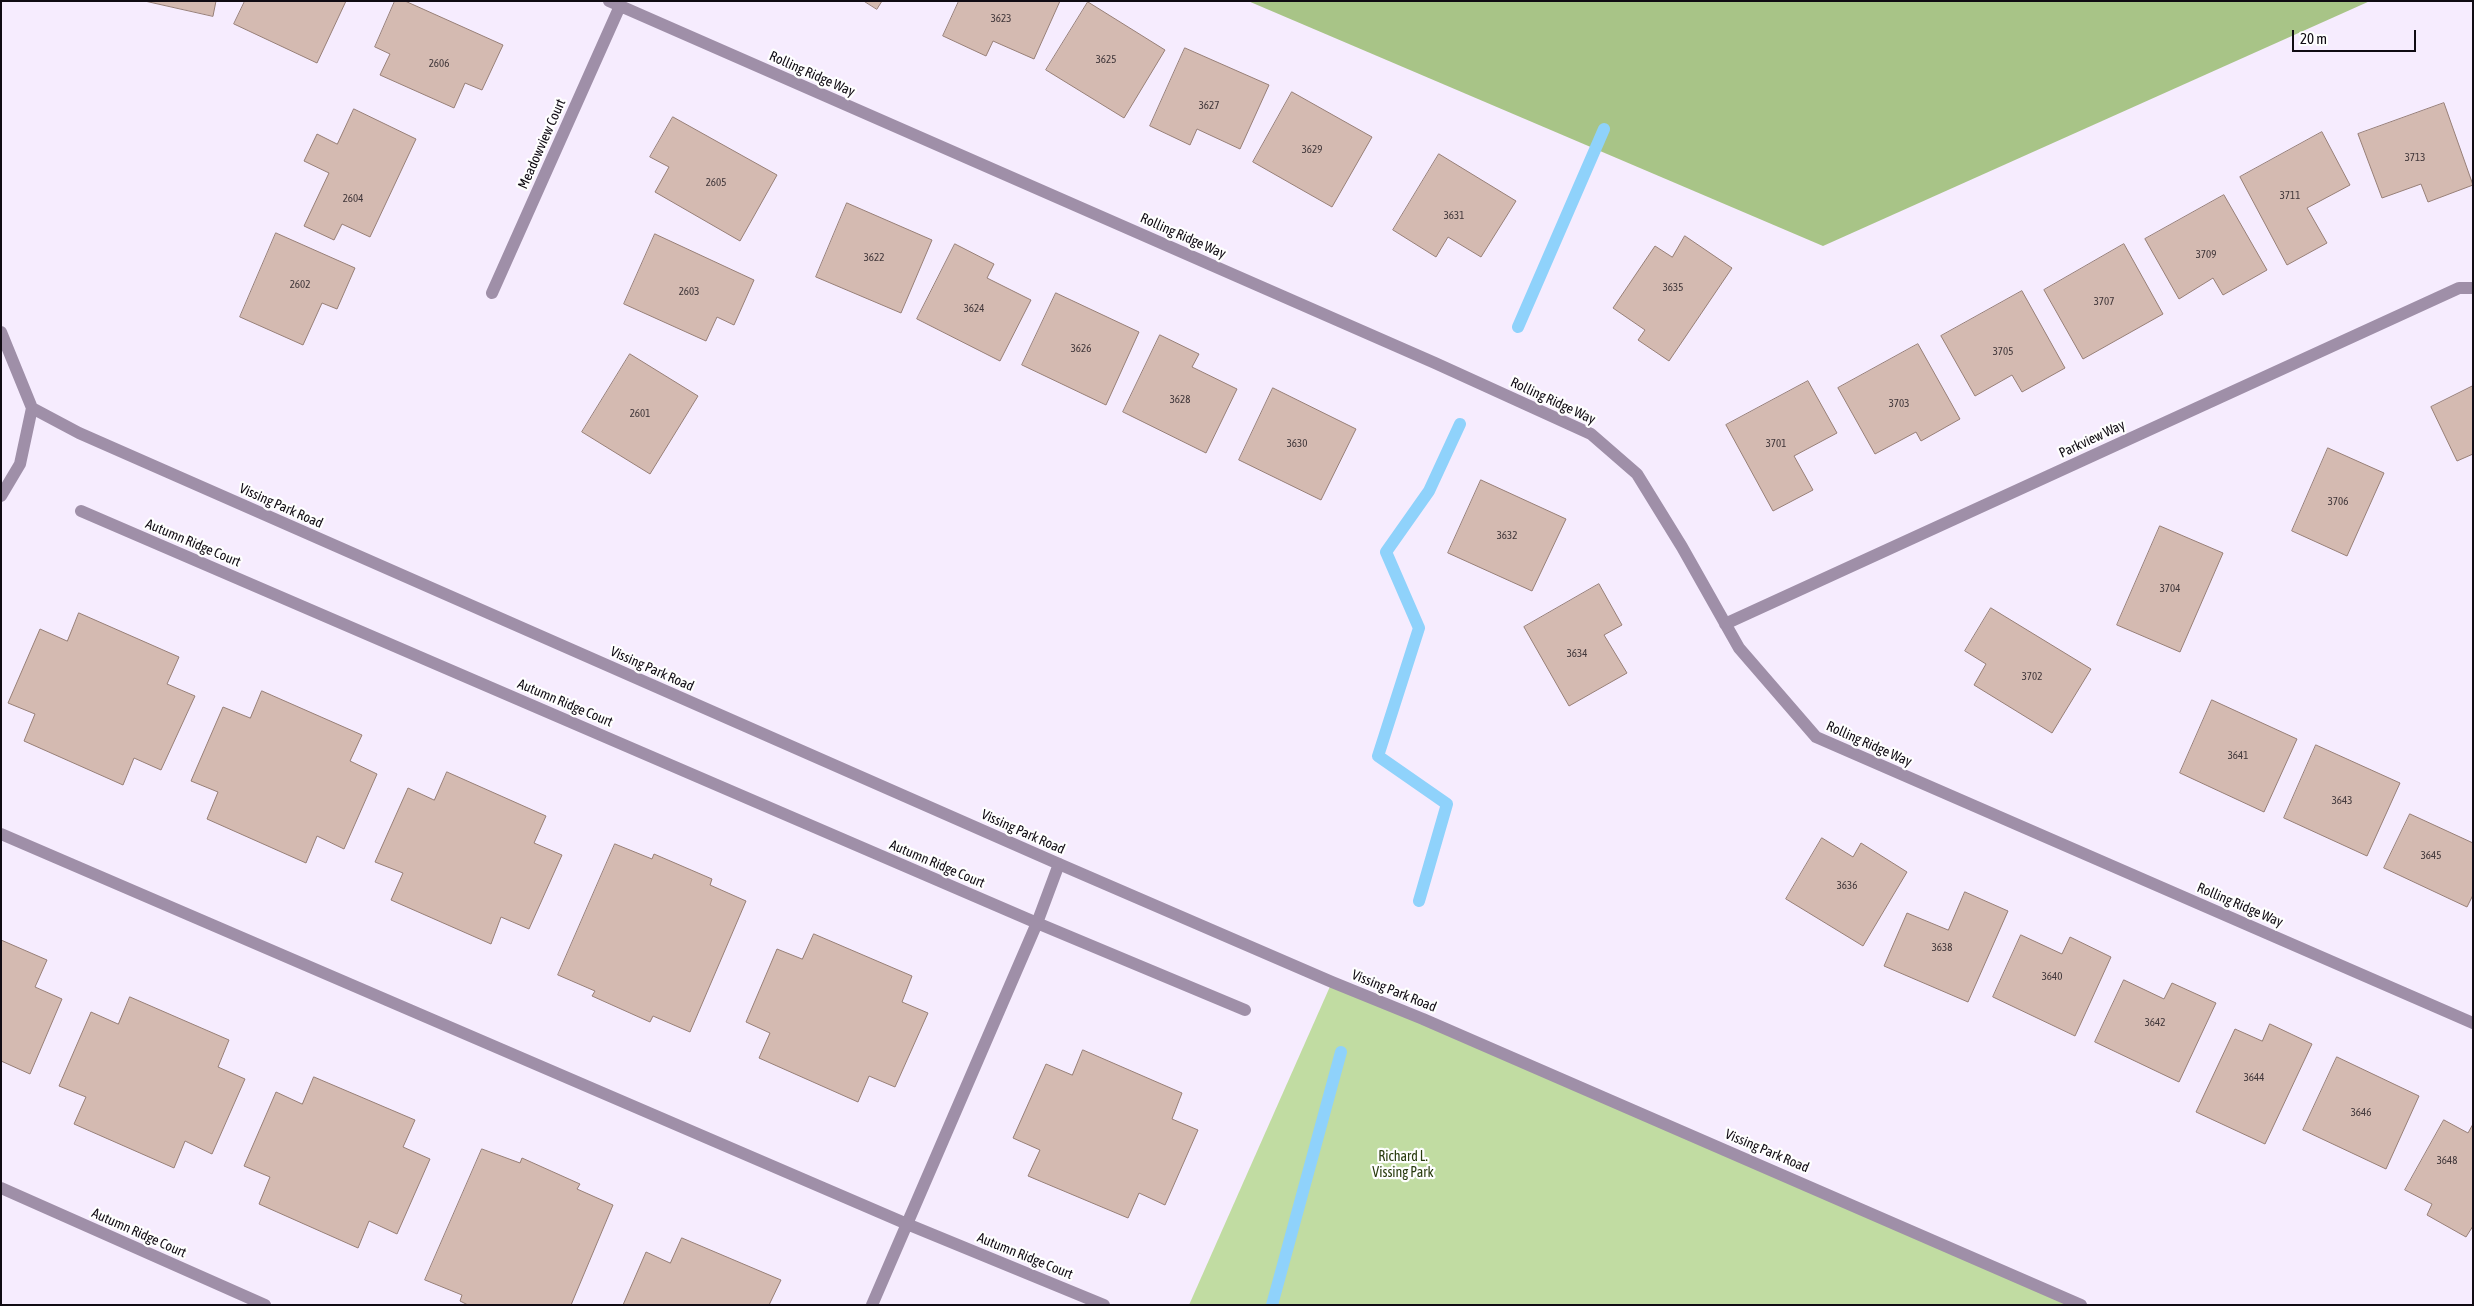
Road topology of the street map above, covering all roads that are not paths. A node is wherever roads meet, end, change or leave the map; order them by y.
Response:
1 (614, 4) edge
2 (2473, 288) edge
3 (492, 293) dead end
4 (1, 332) edge
5 (32, 408) junction
6 (1, 496) edge
7 (81, 511) dead end
8 (1725, 624) junction
9 (1, 834) edge
10 (1058, 864) junction
11 (1037, 923) junction
12 (1245, 1010) dead end
13 (2473, 1023) edge
14 (1, 1188) edge
15 (907, 1224) junction
16 (265, 1305) edge
17 (872, 1305) edge
18 (1104, 1305) edge
19 (2081, 1305) edge

1 - 3 street, Meadowview Court
1 - 8 street, Rolling Ridge Way
2 - 8 street, Parkview Way
4 - 5 street
5 - 6 street
5 - 10 street, Vissing Park Road
7 - 11 street, Autumn Ridge Court
8 - 13 street, Rolling Ridge Way
9 - 15 street, Autumn Ridge Court
10 - 11 street
10 - 19 street, Vissing Park Road
11 - 12 street, Autumn Ridge Court
11 - 15 street
14 - 16 street, Autumn Ridge Court
15 - 17 street
15 - 18 street, Autumn Ridge Court

